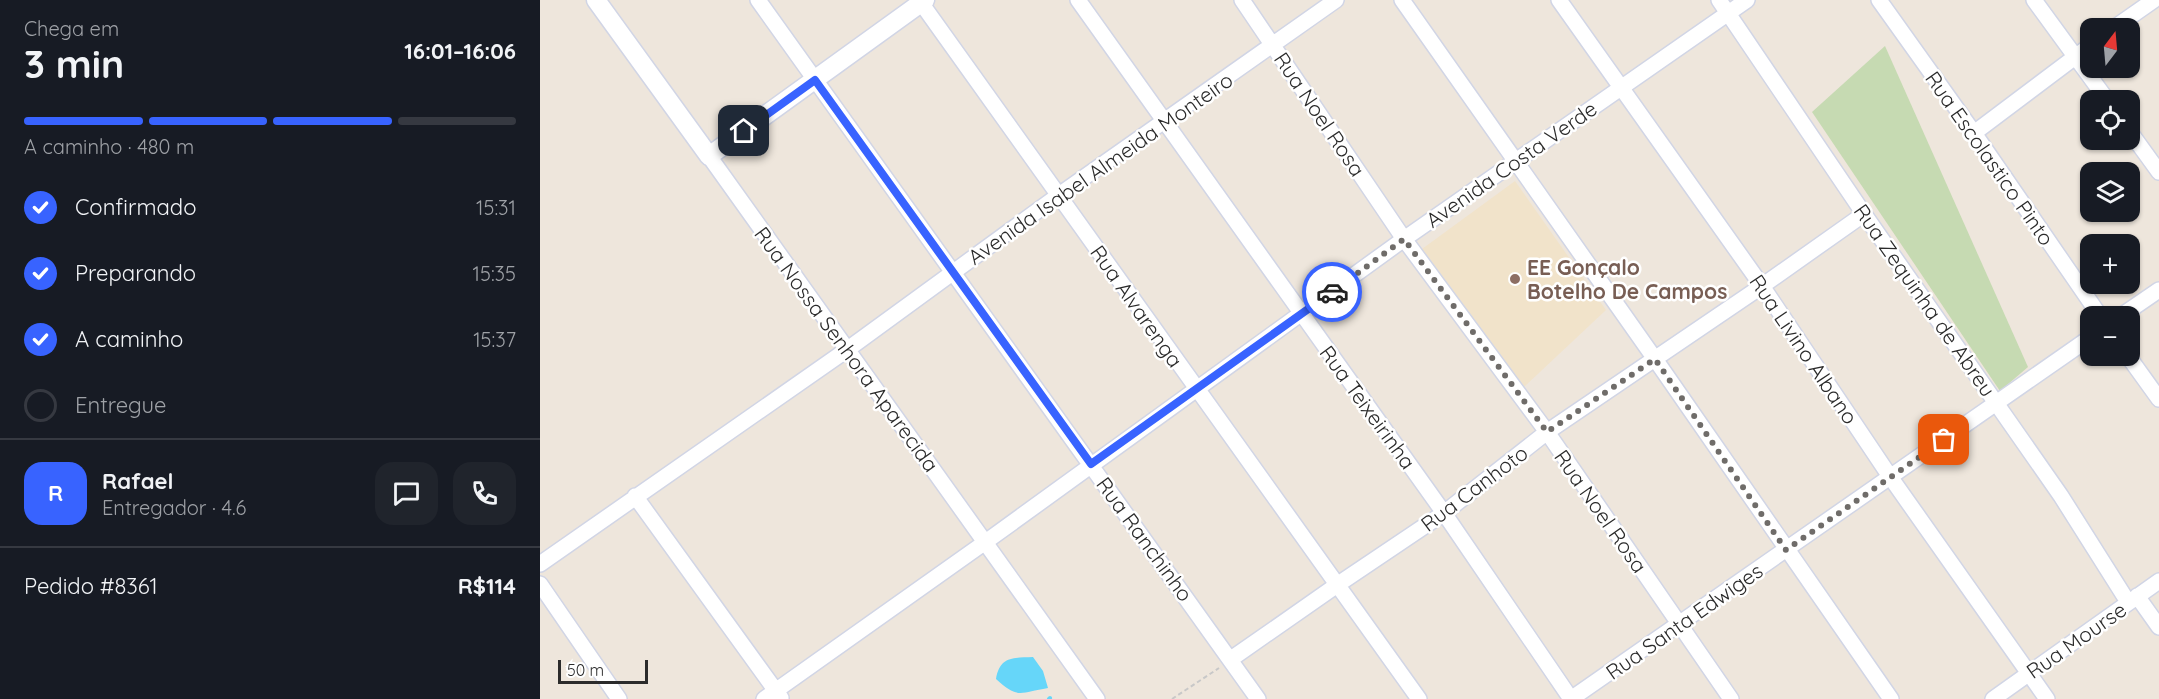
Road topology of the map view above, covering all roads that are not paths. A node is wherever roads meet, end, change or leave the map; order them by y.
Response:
1 (596, 0) edge
2 (758, 0) edge
3 (1078, 0) edge
4 (1242, 0) edge
5 (1336, 0) edge
6 (1402, 0) edge
7 (1559, 0) edge
8 (1719, 0) edge
9 (1748, 0) edge
10 (1879, 0) edge
11 (2034, 0) edge
12 (2154, 0) edge
13 (922, 1) edge
14 (1728, 14) junction
15 (2128, 18) edge
16 (1273, 44) junction
17 (2080, 53) edge
18 (2075, 56) junction
19 (815, 80) junction
20 (1621, 88) junction
21 (2100, 90) edge
22 (1164, 122) junction
23 (1974, 133) junction
24 (2140, 146) edge
25 (709, 156) junction
26 (1515, 161) junction
27 (2159, 172) edge
28 (1059, 195) junction
29 (1864, 214) junction
30 (1404, 239) junction
31 (954, 272) junction
32 (1762, 286) junction
33 (2159, 290) edge
34 (2093, 306) edge
35 (2136, 306) edge
36 (1301, 314) junction
37 (2080, 345) edge
38 (848, 349) junction
39 (1655, 359) junction
40 (2135, 366) edge
41 (1196, 389) junction
42 (2159, 399) edge
43 (1997, 402) junction
44 (1547, 432) junction
45 (1091, 464) junction
46 (1891, 478) junction
47 (635, 496) junction
48 (1444, 513) junction
49 (984, 543) junction
50 (1786, 550) junction
51 (540, 564) edge
52 (2159, 581) edge
53 (540, 584) edge
54 (1337, 585) junction
55 (2133, 599) junction
56 (1680, 625) junction
57 (2159, 627) edge
58 (1232, 659) junction
59 (2028, 673) junction
60 (774, 696) edge
61 (619, 699) edge
62 (1098, 699) edge
63 (1258, 699) edge
64 (1419, 699) edge
65 (1571, 699) edge
66 (1731, 699) edge
67 (1890, 699) edge
68 (1993, 699) edge
69 (2048, 699) edge

1 - 25 street, Rua Nossa Senhora Aparecida
2 - 19 street, Rua Ranchinho
3 - 22 street, Rua Teixeirinha
4 - 16 street, Rua Noel Rosa
5 - 16 street, Avenida Isabel Almeida Monteiro
6 - 26 street
7 - 20 street, Rua Livino Albano
8 - 14 street, Rua Zequinha de Abreu
9 - 14 street, Avenida Costa Verde
10 - 23 street, Rua Escolastico Pinto
11 - 18 street
12 - 15 street
13 - 19 street
13 - 28 street, Rua Alvarenga
14 - 20 street, Avenida Costa Verde
14 - 29 street, Rua Zequinha de Abreu
16 - 22 street, Avenida Isabel Almeida Monteiro
16 - 30 street, Rua Noel Rosa
17 - 18 street
18 - 21 street
18 - 23 street
19 - 25 street
19 - 31 street, Rua Ranchinho
20 - 26 street, Avenida Costa Verde
20 - 32 street, Rua Livino Albano
22 - 28 street, Avenida Isabel Almeida Monteiro
22 - 36 street, Rua Teixeirinha
23 - 34 street, Rua Escolastico Pinto
24 - 27 street
25 - 38 street, Rua Nossa Senhora Aparecida
26 - 30 street, Avenida Costa Verde
26 - 39 street
28 - 31 street, Avenida Isabel Almeida Monteiro
28 - 41 street, Rua Alvarenga
29 - 32 street, Rua Canhoto
29 - 43 street, Rua Zequinha de Abreu
30 - 36 street, Avenida Costa Verde
30 - 44 street, Rua Noel Rosa
31 - 38 street, Avenida Isabel Almeida Monteiro
31 - 45 street, Rua Ranchinho
32 - 39 street, Rua Canhoto
32 - 46 street, Rua Livino Albano
33 - 35 street
36 - 41 street, Avenida Costa Verde
36 - 48 street, Rua Teixeirinha
37 - 43 street, Rua Santa Edwiges
38 - 47 street, Avenida Isabel Almeida Monteiro
38 - 49 street, Rua Nossa Senhora Aparecida
39 - 44 street, Rua Canhoto
39 - 50 street
40 - 42 street
41 - 45 street, Avenida Costa Verde
41 - 54 street, Rua Alvarenga
43 - 46 street, Rua Santa Edwiges
43 - 55 street, Rua Zequinha de Abreu
44 - 48 street, Rua Canhoto
44 - 56 street, Rua Noel Rosa
45 - 49 street, Avenida Costa Verde
45 - 58 street, Rua Ranchinho
46 - 50 street, Rua Santa Edwiges
46 - 59 street, Rua Livino Albano
47 - 51 street, Avenida Isabel Almeida Monteiro
47 - 60 street
48 - 54 street, Rua Canhoto
48 - 65 street, Rua Teixeirinha
49 - 60 street, Avenida Costa Verde
49 - 62 street, Rua Nossa Senhora Aparecida
50 - 56 street, Rua Santa Edwiges
50 - 67 street
52 - 55 street, Rua Mourse
53 - 61 street
54 - 58 street, Rua Canhoto
54 - 64 street, Rua Alvarenga
55 - 57 street, Rua Zequinha de Abreu
55 - 59 street, Rua Mourse
56 - 65 street, Rua Santa Edwiges
56 - 66 street, Rua Noel Rosa
58 - 63 street, Rua Ranchinho
59 - 68 street, Rua Mourse
59 - 69 street, Rua Livino Albano

